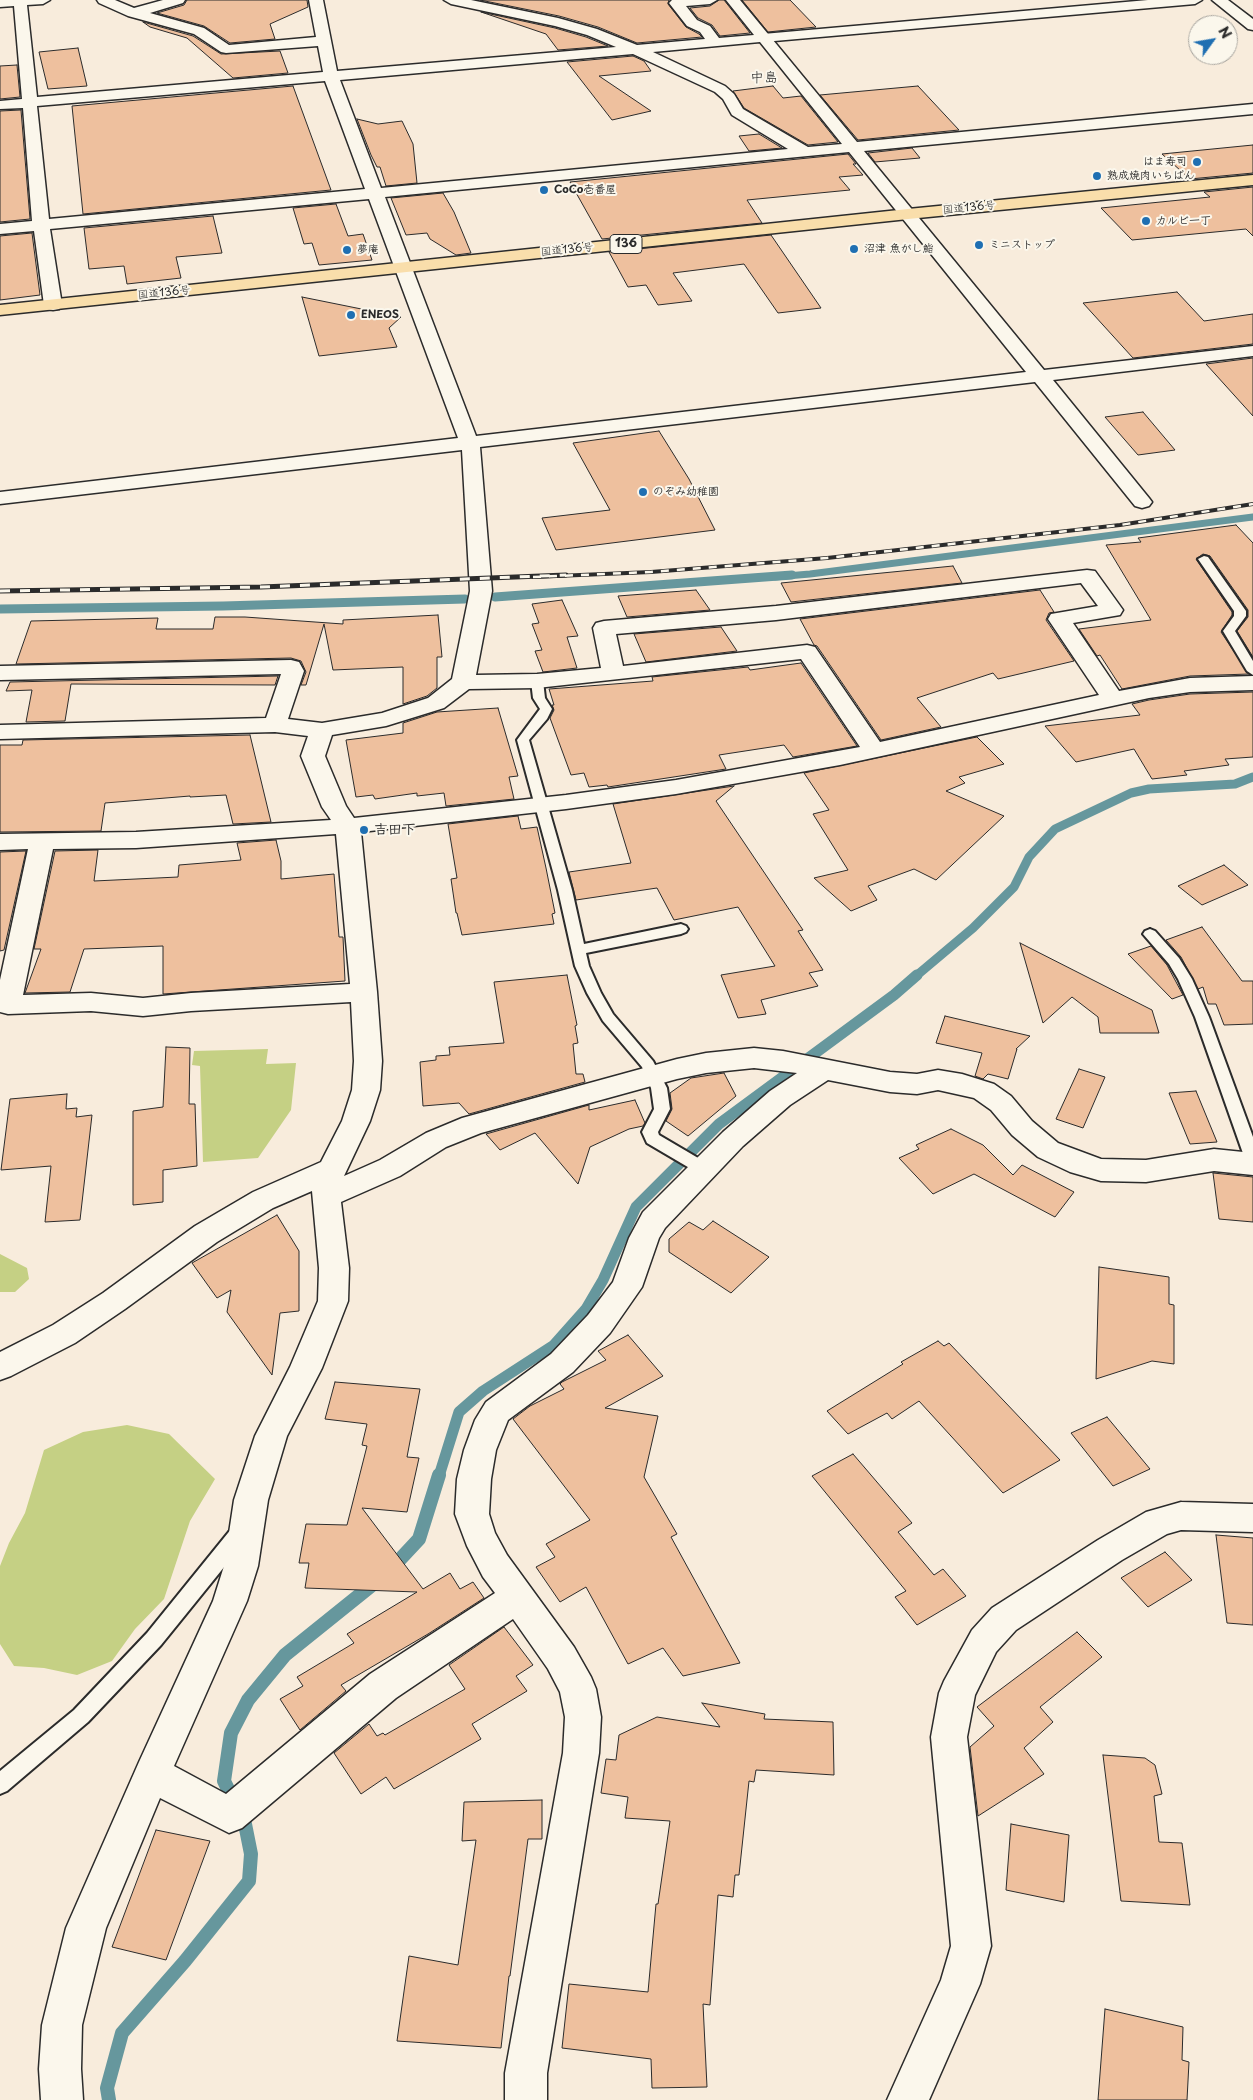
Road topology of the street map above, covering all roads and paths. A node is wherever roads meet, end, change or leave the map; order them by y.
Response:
1 (43, 0) edge
2 (104, 0) edge
3 (178, 0) edge
4 (316, 0) edge
5 (451, 0) edge
6 (710, 0) edge
7 (733, 0) edge
8 (1195, 0) edge
9 (1219, 0) edge
10 (20, 1) edge
11 (1142, 2) edge
12 (0, 3) edge
13 (133, 13) junction
14 (1253, 26) edge
15 (763, 38) junction
16 (323, 41) junction
17 (716, 43) junction
18 (638, 50) junction
19 (331, 76) junction
20 (30, 102) junction
21 (0, 105) edge
22 (1253, 109) edge
23 (853, 147) junction
24 (805, 152) junction
25 (1253, 180) edge
26 (375, 193) junction
27 (908, 214) junction
28 (41, 225) junction
29 (0, 229) edge
30 (401, 268) junction
31 (53, 305) junction
32 (0, 310) edge
33 (1253, 351) edge
34 (1039, 376) junction
35 (469, 444) junction
36 (0, 498) edge
37 (1142, 502) dead end
38 (1204, 559) dead end
39 (1253, 671) edge
40 (0, 673) edge
41 (613, 674) junction
42 (537, 681) junction
43 (463, 682) junction
44 (1253, 684) edge
45 (1112, 698) junction
46 (275, 725) junction
47 (322, 730) junction
48 (0, 732) edge
49 (874, 750) junction
50 (542, 805) junction
51 (348, 826) junction
52 (42, 841) junction
53 (0, 842) edge
54 (681, 929) dead end
55 (1150, 934) dead end
56 (578, 950) junction
57 (364, 992) junction
58 (824, 1069) junction
59 (653, 1076) junction
60 (1253, 1159) edge
61 (1253, 1164) edge
62 (704, 1169) junction
63 (329, 1183) junction
64 (0, 1367) edge
65 (1253, 1518) edge
66 (247, 1526) junction
67 (518, 1598) junction
68 (152, 1774) junction
69 (0, 1784) edge
70 (62, 2100) edge
71 (526, 2100) edge
72 (908, 2100) edge

1 - 10 street
2 - 13 street
3 - 13 street
4 - 16 street
5 - 18 street
6 - 17 street
7 - 15 street
8 - 11 street
9 - 14 street
10 - 12 street
10 - 20 street
11 - 15 street
13 - 16 street
15 - 17 street
15 - 23 street
16 - 19 street
17 - 18 street
18 - 19 street
18 - 24 street
19 - 20 street
19 - 26 street
20 - 21 street
20 - 28 street
22 - 23 street
23 - 24 street
23 - 27 street
24 - 26 street
25 - 27 highway, 国道136号 / 136
26 - 28 street
26 - 30 street
27 - 30 highway, 国道136号 / 136
27 - 34 street
28 - 29 street
28 - 31 street
30 - 31 highway, 国道136号 / 136
30 - 35 street
31 - 32 highway, 国道136号 / 136
33 - 34 street
34 - 35 street
34 - 37 street
35 - 36 street
35 - 43 street
38 - 39 lane
40 - 46 street
41 - 42 street
41 - 45 street
41 - 49 street
42 - 43 street
42 - 50 lane
43 - 47 street
44 - 45 street
45 - 49 street
46 - 47 street
46 - 48 street
47 - 51 street
49 - 50 street
50 - 51 street
50 - 56 lane
51 - 52 street
51 - 57 street
52 - 53 street
52 - 57 street
54 - 56 lane
55 - 60 lane
56 - 59 lane
57 - 63 street
58 - 59 street
58 - 61 street
58 - 62 street
59 - 62 lane
59 - 63 street
62 - 67 street
63 - 64 street
63 - 66 street
65 - 72 street
66 - 68 street
66 - 69 lane
67 - 68 street
67 - 71 street
68 - 70 street

